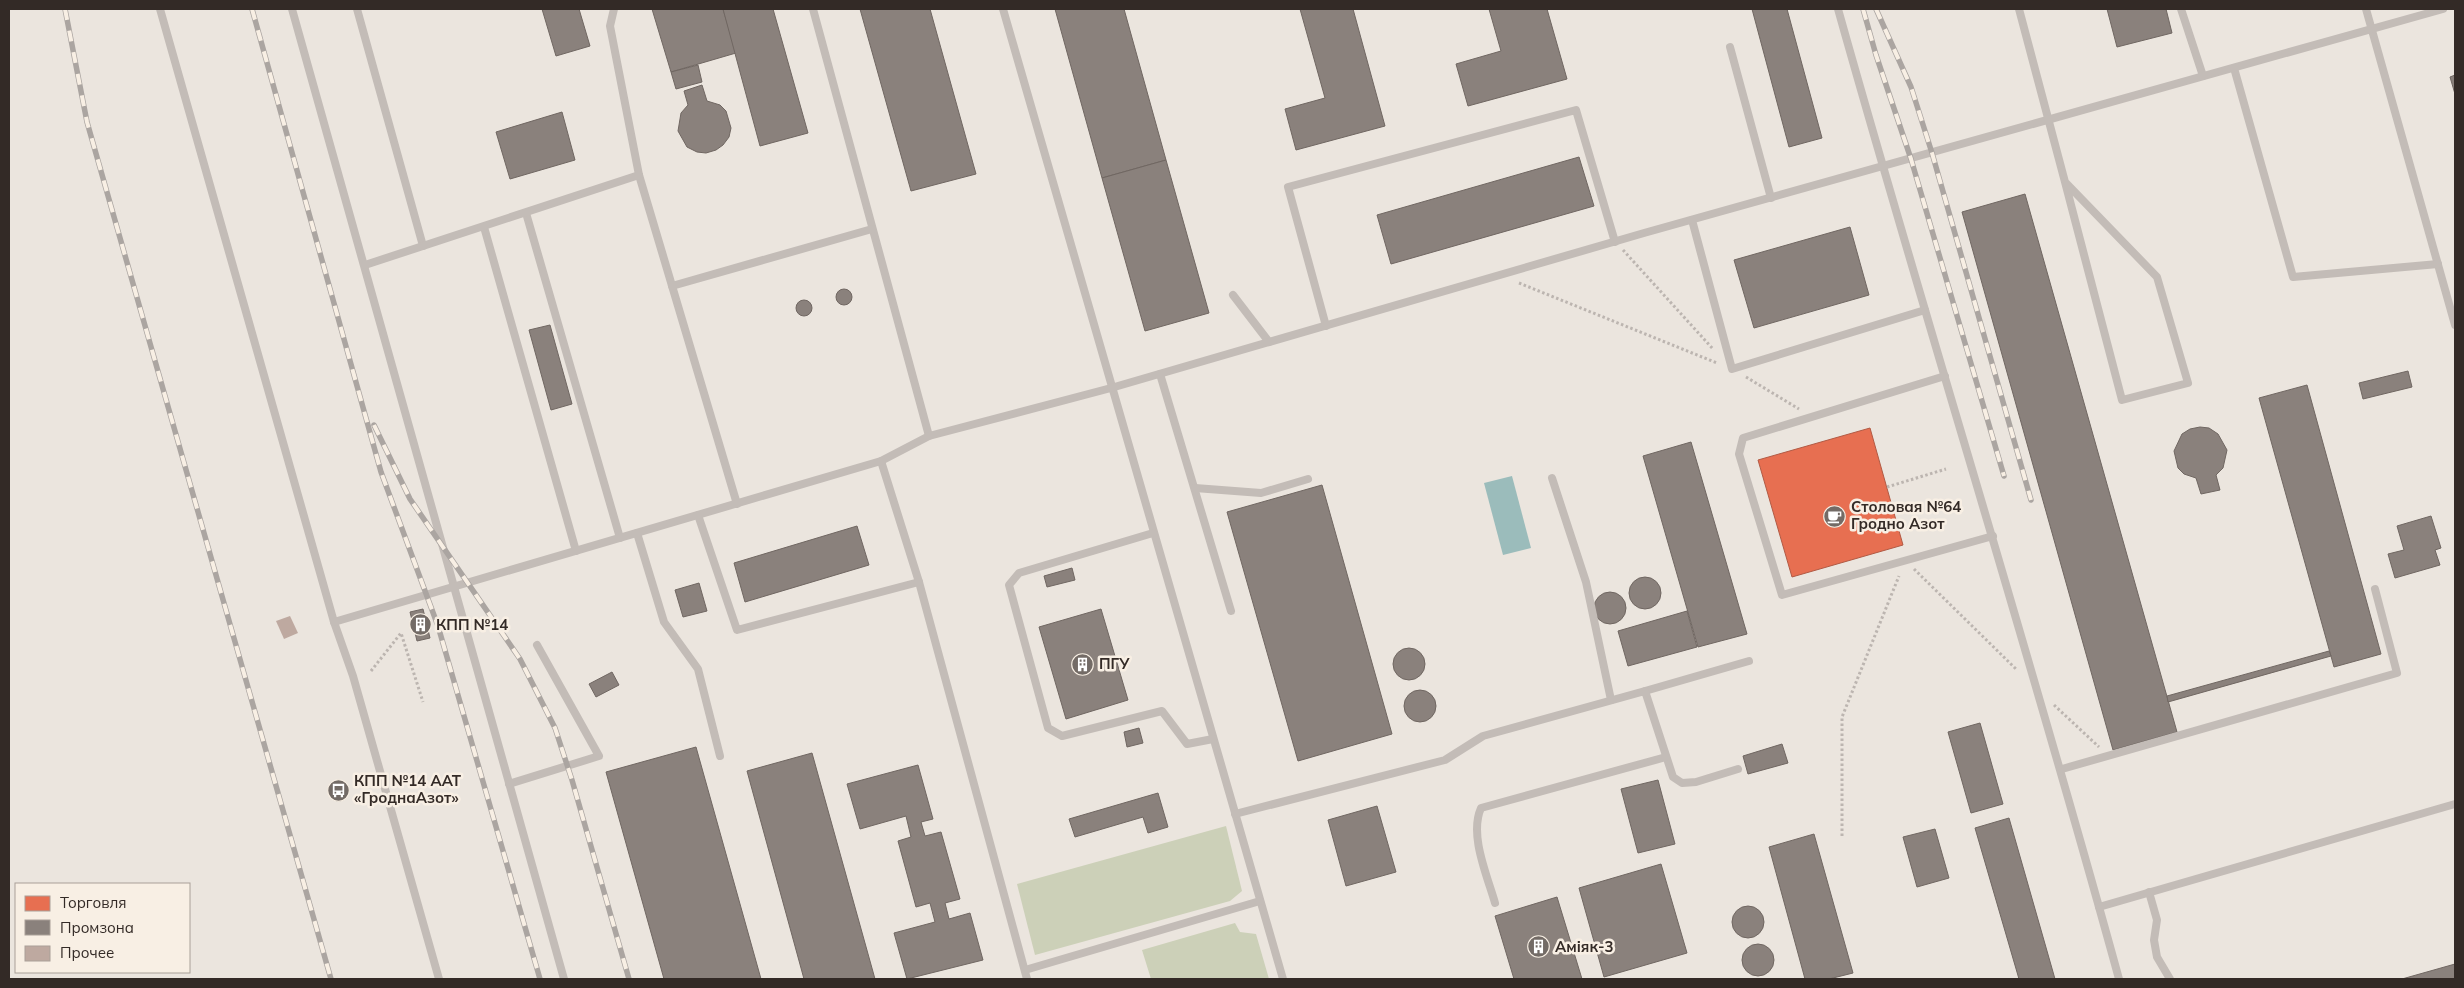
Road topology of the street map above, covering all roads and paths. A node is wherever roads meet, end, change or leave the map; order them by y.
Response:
1 (160, 9) edge
2 (292, 9) edge
3 (357, 9) edge
4 (614, 9) edge
5 (813, 9) edge
6 (1003, 9) edge
7 (1838, 9) edge
8 (2019, 9) edge
9 (2181, 9) edge
10 (2366, 9) edge
11 (2443, 9) edge
12 (2372, 29) junction
13 (1730, 47) dead end
14 (2234, 68) junction
15 (2203, 76) junction
16 (2050, 120) junction
17 (1883, 167) junction
18 (639, 175) junction
19 (2066, 182) junction
20 (1771, 198) junction
21 (526, 213) junction
22 (1692, 220) junction
23 (484, 226) junction
24 (872, 228) junction
25 (1615, 242) junction
26 (423, 246) junction
27 (2438, 264) junction
28 (364, 265) junction
29 (1500, 275) junction
30 (672, 286) junction
31 (1233, 295) dead end
32 (1925, 310) junction
33 (2455, 325) edge
34 (1326, 326) junction
35 (1269, 342) junction
36 (1732, 368) junction
37 (1160, 374) junction
38 (1945, 376) junction
39 (1111, 388) junction
40 (929, 436) junction
41 (881, 461) junction
42 (1946, 469) dead end
43 (1552, 478) dead end
44 (1308, 479) dead end
45 (1887, 487) dead end
46 (1195, 488) junction
47 (737, 504) junction
48 (698, 515) junction
49 (637, 533) junction
50 (1153, 533) junction
51 (1993, 536) junction
52 (620, 538) junction
53 (576, 551) junction
54 (1905, 561) junction
55 (919, 582) junction
56 (454, 587) junction
57 (2375, 589) dead end
58 (1231, 611) dead end
59 (334, 622) junction
60 (537, 645) dead end
61 (1998, 652) dead end
62 (1749, 661) dead end
63 (371, 671) dead end
64 (1645, 690) junction
65 (1611, 700) junction
66 (423, 702) dead end
67 (1213, 739) junction
68 (720, 756) dead end
69 (1666, 756) junction
70 (1738, 769) dead end
71 (2062, 769) junction
72 (509, 784) junction
73 (2455, 804) edge
74 (1235, 814) junction
75 (1842, 836) dead end
76 (2149, 892) junction
77 (1260, 901) junction
78 (1495, 903) dead end
79 (2099, 907) junction
80 (1025, 970) junction
81 (439, 979) edge
82 (564, 979) edge
83 (1027, 979) edge
84 (1283, 979) edge
85 (2119, 979) edge
86 (2170, 979) edge

1 - 59 lane
2 - 28 lane
3 - 26 lane
4 - 18 lane
5 - 24 lane
6 - 39 lane
7 - 17 lane
8 - 16 lane
9 - 15 lane
10 - 12 lane
11 - 12 lane
12 - 14 lane
12 - 27 lane
13 - 20 lane
14 - 15 lane
14 - 27 lane
15 - 16 lane
16 - 17 lane
16 - 19 lane
17 - 20 lane
17 - 32 lane
18 - 21 lane
18 - 30 lane
19 - 19 lane
20 - 22 lane
21 - 23 lane
21 - 52 lane
22 - 25 lane
22 - 36 lane
23 - 26 lane
23 - 53 lane
24 - 30 lane
24 - 40 lane
25 - 29 lane
25 - 34 lane
26 - 28 lane
27 - 33 lane
28 - 56 lane
29 - 34 lane
29 - 36 path
30 - 47 lane
31 - 35 lane
32 - 36 lane
32 - 38 lane
34 - 35 lane
35 - 37 lane
37 - 39 lane
37 - 46 lane
38 - 51 lane
38 - 54 lane
39 - 40 lane
39 - 50 lane
40 - 41 lane
41 - 47 lane
41 - 55 lane
42 - 45 path
43 - 65 lane
44 - 46 lane
46 - 58 lane
47 - 48 lane
48 - 49 lane
48 - 55 lane
49 - 52 lane
49 - 68 lane
50 - 67 lane
50 - 67 lane
51 - 54 lane
51 - 71 lane
52 - 53 lane
53 - 56 lane
54 - 61 path
54 - 75 path
55 - 80 lane
56 - 59 lane
56 - 72 lane
57 - 71 lane
59 - 81 lane
60 - 72 lane
62 - 64 lane
63 - 66 path
64 - 65 lane
64 - 69 lane
65 - 74 lane
67 - 74 lane
69 - 70 lane
69 - 78 lane
71 - 79 lane
72 - 82 lane
73 - 76 lane
74 - 77 lane
76 - 79 lane
76 - 86 lane
77 - 80 lane
77 - 84 lane
79 - 85 lane
80 - 83 lane

